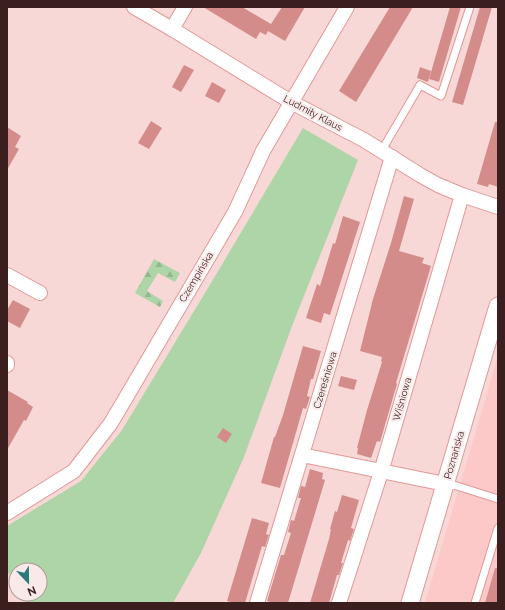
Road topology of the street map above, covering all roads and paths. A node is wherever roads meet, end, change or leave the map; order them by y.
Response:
1 (134, 7) edge
2 (185, 7) edge
3 (347, 7) edge
4 (470, 7) edge
5 (172, 29) junction
6 (291, 102) junction
7 (387, 154) junction
8 (462, 195) junction
9 (498, 207) edge
10 (7, 275) edge
11 (40, 293) dead end
12 (498, 306) edge
13 (302, 455) junction
14 (381, 472) junction
15 (445, 484) junction
16 (498, 499) edge
17 (7, 513) edge
18 (498, 528) edge
19 (257, 603) edge
20 (339, 603) edge
21 (410, 603) edge
22 (475, 603) edge

1 - 5 street, Ludmiły Klaus
2 - 5 street
3 - 6 street, Czempińska
4 - 7 lane
5 - 6 street, Ludmiły Klaus
6 - 7 street, Ludmiły Klaus
6 - 17 street, Czempińska
7 - 8 street, Ludmiły Klaus
7 - 13 street, Czereśniowa
8 - 9 street, Ludmiły Klaus
8 - 14 street, Wiśniowa
10 - 11 street
12 - 15 street, Poznańska
13 - 14 street
13 - 19 street, Czereśniowa
14 - 15 street
14 - 20 street, Wiśniowa
15 - 16 lane
15 - 21 street, Poznańska
18 - 22 lane

